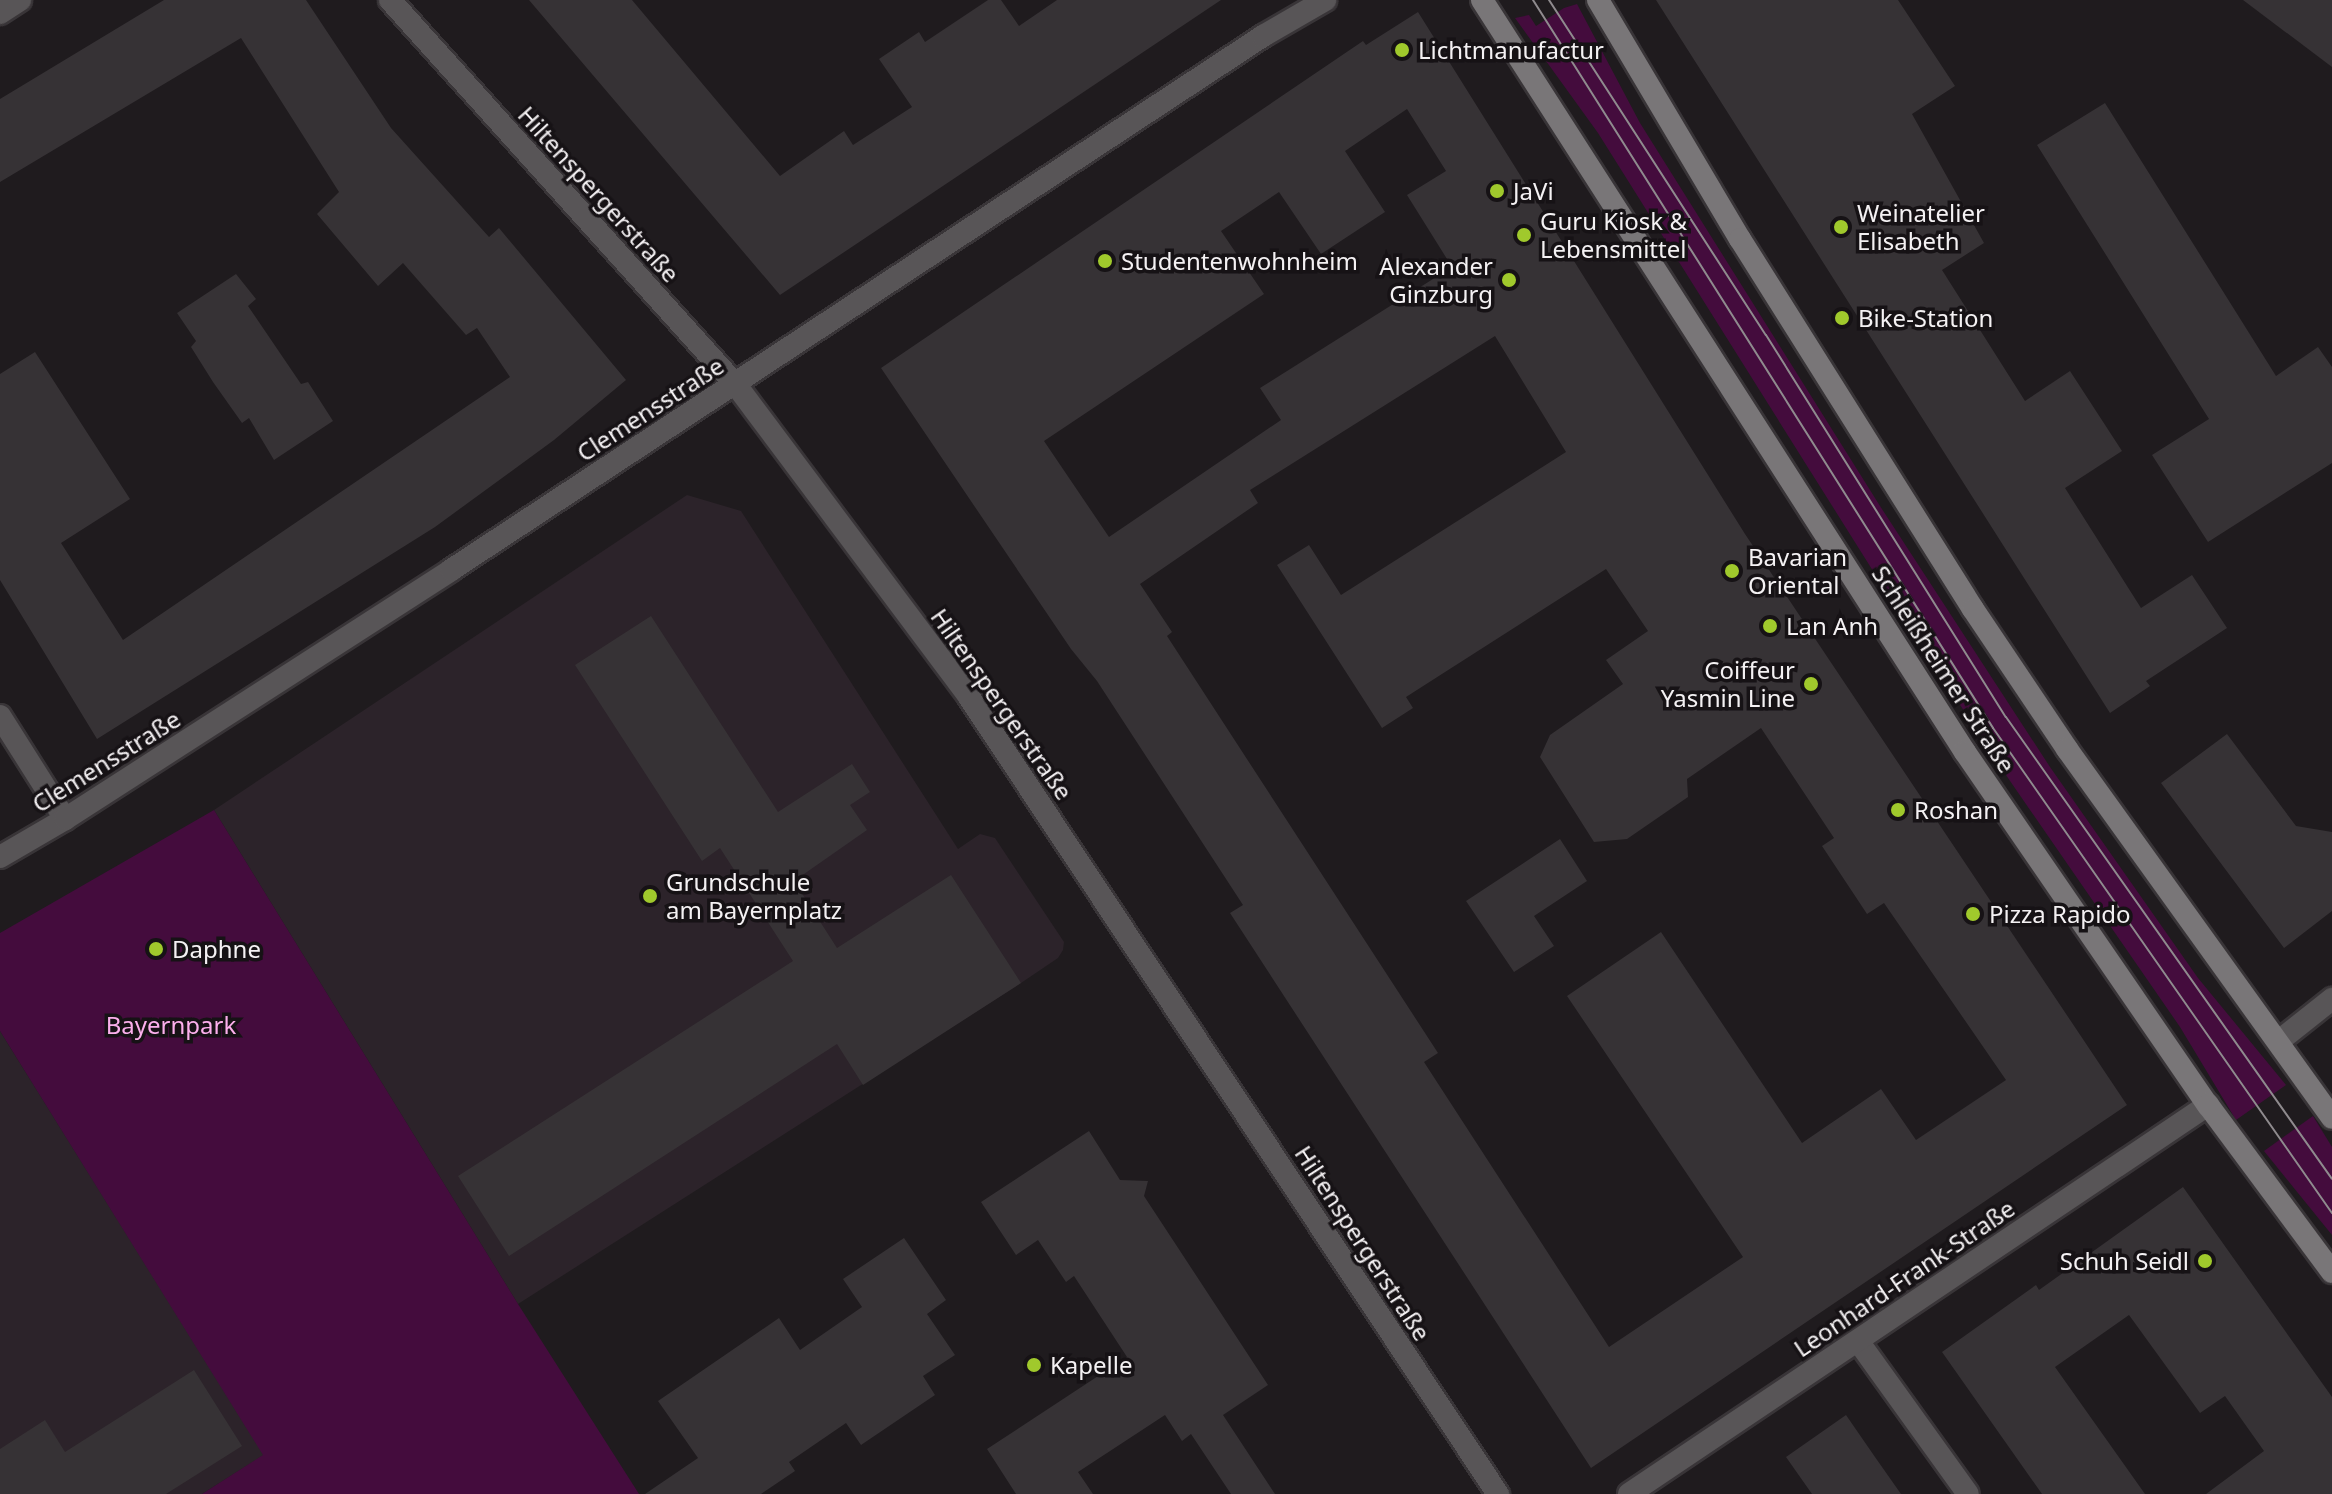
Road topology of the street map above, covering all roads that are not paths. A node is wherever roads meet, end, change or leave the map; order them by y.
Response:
1 (20, 0) edge
2 (390, 0) edge
3 (1325, 0) edge
4 (1482, 0) edge
5 (1598, 0) edge
6 (0, 13) edge
7 (736, 385) junction
8 (0, 716) edge
9 (65, 819) junction
10 (0, 857) edge
11 (2332, 999) edge
12 (2279, 1041) junction
13 (2208, 1105) junction
14 (2332, 1118) edge
15 (2332, 1272) edge
16 (1858, 1341) junction
17 (1498, 1494) edge
18 (1629, 1494) edge
19 (1968, 1494) edge

1 - 6 street
2 - 7 street, Hiltenspergerstraße
3 - 7 street, Clemensstraße
4 - 13 main road, Schleißheimer Straße
5 - 12 main road
7 - 9 street, Clemensstraße
7 - 17 street, Hiltenspergerstraße
8 - 9 street
9 - 10 street, Clemensstraße
11 - 12 street
12 - 14 main road
13 - 15 main road, Schleißheimer Straße
13 - 16 street, Leonhard-Frank-Straße
16 - 18 street, Leonhard-Frank-Straße
16 - 19 street

